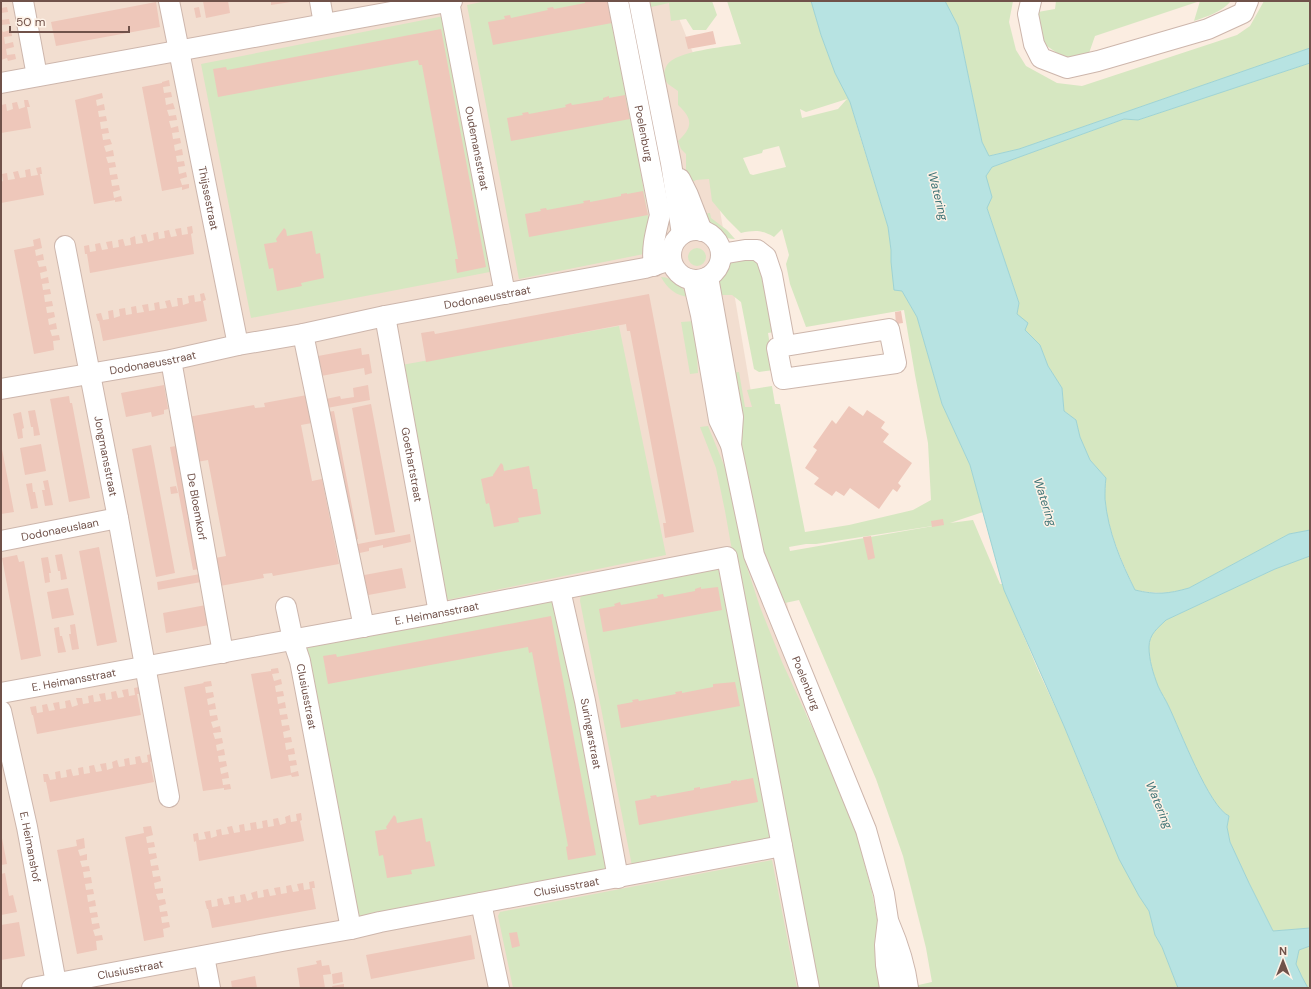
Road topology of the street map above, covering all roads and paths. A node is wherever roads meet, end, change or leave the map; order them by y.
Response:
1 (23, 1) edge
2 (169, 1) edge
3 (320, 1) edge
4 (451, 1) edge
5 (618, 1) edge
6 (639, 1) edge
7 (1031, 1) edge
8 (1248, 1) edge
9 (324, 24) junction
10 (179, 52) junction
11 (38, 76) junction
12 (1, 83) edge
13 (671, 163) junction
14 (702, 231) junction
15 (682, 234) junction
16 (65, 246) dead end
17 (721, 254) junction
18 (662, 263) junction
19 (700, 279) junction
20 (506, 294) junction
21 (385, 316) junction
22 (303, 334) junction
23 (238, 345) junction
24 (785, 346) junction
25 (171, 360) junction
26 (91, 374) junction
27 (1, 389) edge
28 (118, 518) junction
29 (1, 541) edge
30 (560, 590) junction
31 (286, 607) dead end
32 (439, 613) junction
33 (364, 627) junction
34 (293, 640) junction
35 (223, 653) junction
36 (146, 668) junction
37 (1, 693) edge
38 (1, 711) edge
39 (169, 797) dead end
40 (782, 846) junction
41 (618, 878) junction
42 (481, 904) junction
43 (888, 920) junction
44 (351, 929) junction
45 (204, 956) junction
46 (56, 983) junction
47 (32, 988) edge
48 (210, 988) edge
49 (499, 988) edge
50 (809, 988) edge
51 (890, 988) edge
52 (908, 988) edge

1 - 11 street
2 - 10 street, Thijssestraat
3 - 9 street
4 - 9 street
4 - 20 street, Oudemansstraat
5 - 18 street, Poelenburg
6 - 13 street, Poelenburg
7 - 8 street
9 - 10 street
10 - 11 street
10 - 23 street, Thijssestraat
11 - 12 street
13 - 14 street, Poelenburg
13 - 15 street, Poelenburg
14 - 15 street
14 - 17 street
15 - 18 street
16 - 26 street, Jongmansstraat
17 - 19 street
17 - 24 street
18 - 19 street
18 - 20 street, Dodonaeusstraat
19 - 43 street, Poelenburg
20 - 21 street, Dodonaeusstraat
21 - 22 street, Dodonaeusstraat
21 - 32 street, Goethartstraat
22 - 23 street, Dodonaeusstraat
22 - 33 street
23 - 25 street, Dodonaeusstraat
24 - 24 street
25 - 26 street, Dodonaeusstraat
25 - 35 street, De Bloemkorf
26 - 27 street, Dodonaeusstraat
26 - 28 street, Jongmansstraat
28 - 29 street, Dodonaeuslaan
28 - 36 street, Jongmansstraat
30 - 32 street, E. Heimansstraat
30 - 40 street, E. Heimansstraat
30 - 41 street, Suringarstraat
31 - 34 street, Clusiusstraat
32 - 33 street, E. Heimansstraat
33 - 34 street, E. Heimansstraat
34 - 35 street, E. Heimansstraat
34 - 44 street, Clusiusstraat
35 - 36 street, E. Heimansstraat
36 - 37 street, E. Heimansstraat
36 - 39 street
38 - 46 street, E. Heimanshof
40 - 41 street, Clusiusstraat
40 - 50 street
41 - 42 street, Clusiusstraat
42 - 44 street, Clusiusstraat
42 - 49 street
43 - 51 street, Poelenburg
43 - 52 street, Poelenburg
44 - 45 street, Clusiusstraat
45 - 46 street, Clusiusstraat
45 - 48 street
46 - 47 street, Clusiusstraat

